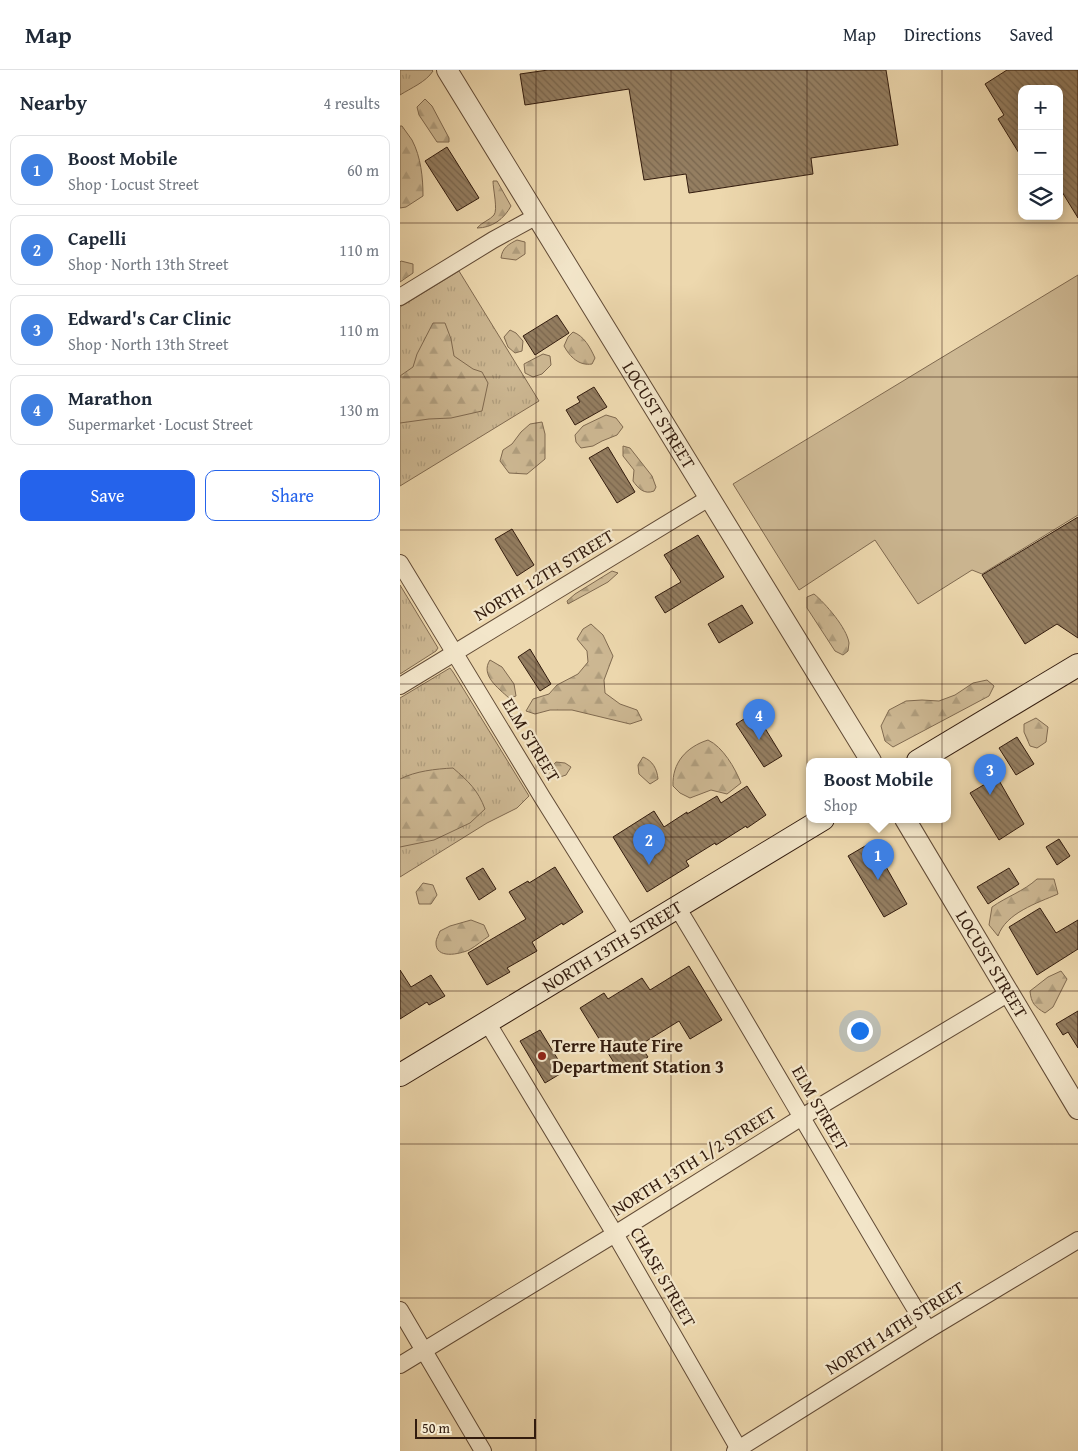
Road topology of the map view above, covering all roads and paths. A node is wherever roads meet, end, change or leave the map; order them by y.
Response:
1 (447, 70) edge
2 (537, 216) junction
3 (400, 297) edge
4 (709, 498) junction
5 (400, 563) edge
6 (455, 652) junction
7 (1078, 665) edge
8 (400, 686) edge
9 (869, 758) edge
10 (923, 758) edge
11 (816, 823) edge
12 (907, 823) edge
13 (677, 907) junction
14 (629, 936) junction
15 (1009, 993) junction
16 (487, 1022) junction
17 (400, 1075) edge
18 (1078, 1109) edge
19 (802, 1117) junction
20 (615, 1234) junction
21 (1078, 1240) edge
22 (400, 1310) edge
23 (928, 1330) junction
24 (424, 1351) junction
25 (400, 1365) edge
26 (738, 1450) edge
27 (484, 1451) edge

1 - 2 street, LOCUST STREET
2 - 3 street
2 - 4 street, LOCUST STREET
4 - 6 street, NORTH 12TH STREET
4 - 9 street, LOCUST STREET
5 - 6 street, ELM STREET
6 - 8 street, NORTH 12TH STREET
6 - 14 street, ELM STREET
7 - 10 main road
11 - 13 main road, NORTH 13TH STREET
12 - 15 street, LOCUST STREET
13 - 14 main road, NORTH 13TH STREET
13 - 19 street, ELM STREET
14 - 16 main road, NORTH 13TH STREET
15 - 18 street, LOCUST STREET
15 - 19 street, NORTH 13TH 1/2 STREET
16 - 17 main road, NORTH 13TH STREET
16 - 20 street, CHASE STREET
19 - 20 street, NORTH 13TH 1/2 STREET
19 - 23 street, ELM STREET
20 - 24 street, NORTH 13TH 1/2 STREET
20 - 26 street, CHASE STREET
21 - 23 street, NORTH 14TH STREET
22 - 24 street
23 - 26 street, NORTH 14TH STREET
24 - 25 street, NORTH 13TH 1/2 STREET
24 - 27 street

